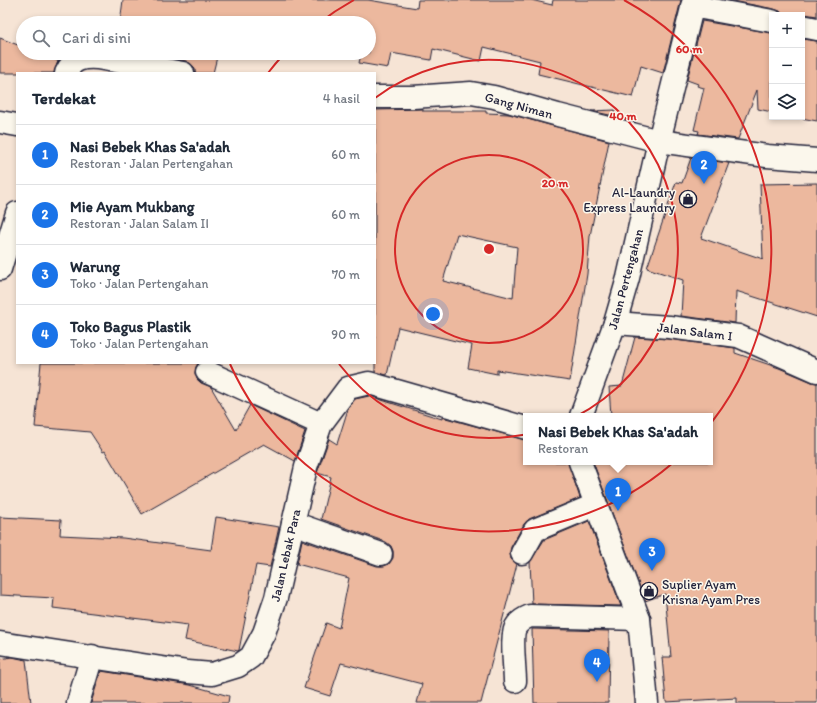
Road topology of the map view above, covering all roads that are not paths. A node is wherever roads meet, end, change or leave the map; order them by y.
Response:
1 (693, 3) edge
2 (769, 19) edge
3 (805, 27) edge
4 (817, 29) edge
5 (75, 60) edge
6 (108, 60) edge
7 (66, 72) edge
8 (177, 72) edge
9 (376, 96) edge
10 (0, 122) edge
11 (16, 125) edge
12 (659, 141) junction
13 (817, 160) edge
14 (16, 216) edge
15 (2, 256) edge
16 (615, 323) junction
17 (817, 371) edge
18 (207, 372) dead end
19 (582, 413) edge
20 (321, 424) junction
21 (523, 427) edge
22 (581, 465) edge
23 (595, 504) junction
24 (293, 523) junction
25 (522, 553) dead end
26 (381, 554) dead end
27 (639, 619) junction
28 (0, 643) edge
29 (92, 656) junction
30 (515, 681) dead end
31 (78, 703) edge
32 (647, 703) edge

1 - 2 street
1 - 12 street, Jalan Pertengahan
3 - 4 street
5 - 7 street
6 - 8 street
9 - 12 street, Gang Niman
10 - 11 street
12 - 13 street, Gang Niman
12 - 16 street, Jalan Pertengahan
14 - 15 street
16 - 17 street, Jalan Salam I
16 - 19 street, Jalan Pertengahan
18 - 20 street
20 - 21 street, Jalan Lebak Para
20 - 24 street, Jalan Lebak Para
22 - 23 street
23 - 25 street
23 - 27 street
24 - 26 street
24 - 29 street, Jalan Lebak Para
27 - 30 street
27 - 32 street
28 - 29 street, Jalan Lebak Para
29 - 31 street

